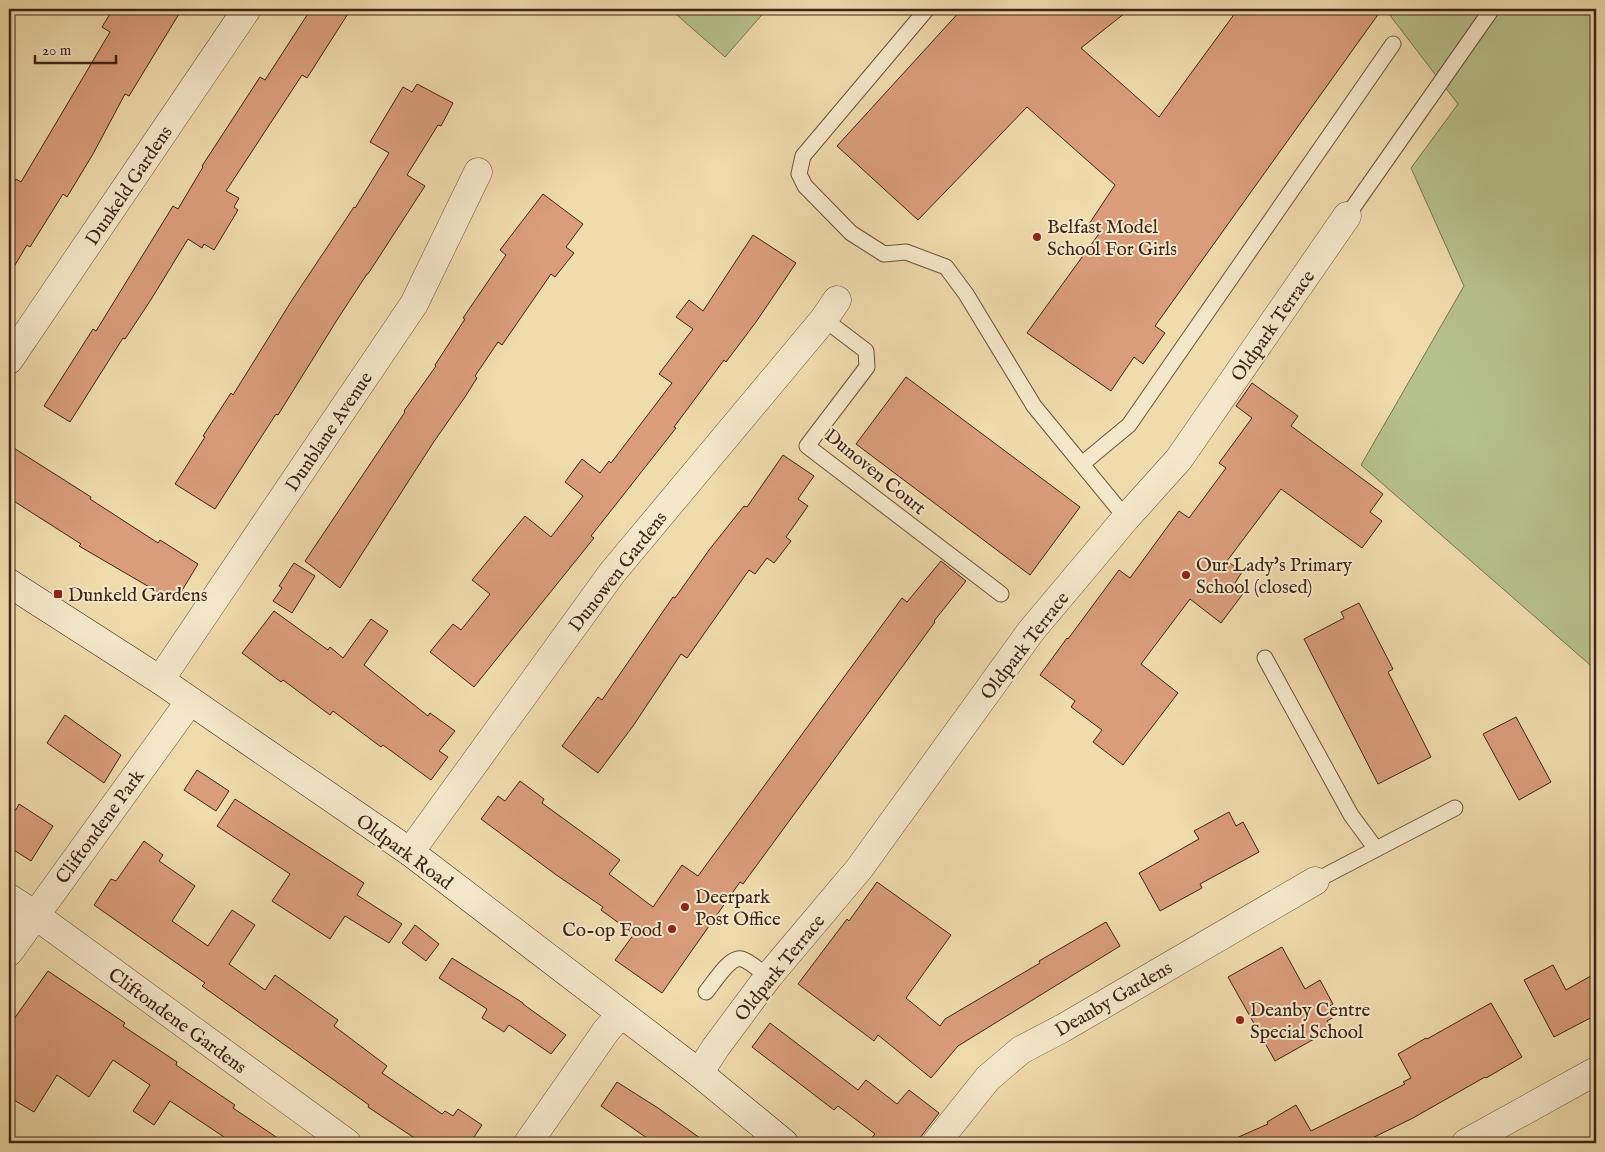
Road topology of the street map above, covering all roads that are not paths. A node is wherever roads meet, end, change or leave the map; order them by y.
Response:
1 (247, 9) edge
2 (927, 9) edge
3 (1492, 9) edge
4 (1393, 44) dead end
5 (478, 172) dead end
6 (1347, 216) joint
7 (831, 310) joint
8 (9, 360) edge
9 (1082, 464) junction
10 (1126, 518) junction
11 (9, 583) edge
12 (1001, 594) dead end
13 (1265, 658) dead end
14 (160, 680) junction
15 (190, 701) junction
16 (1455, 808) dead end
17 (1376, 849) junction
18 (410, 852) junction
19 (1315, 881) joint
20 (9, 898) edge
21 (35, 915) junction
22 (9, 952) edge
23 (768, 977) junction
24 (706, 992) dead end
25 (621, 1014) junction
26 (1596, 1071) edge
27 (700, 1073) junction
28 (347, 1143) edge
29 (528, 1143) edge
30 (784, 1143) edge
31 (936, 1143) edge
32 (1466, 1143) edge

1 - 8 street, Dunkeld Gardens
2 - 9 lane
3 - 6 lane
4 - 9 lane
5 - 14 street, Dunblane Avenue
6 - 10 street, Oldpark Terrace
7 - 12 lane, Dunoven Court
7 - 18 street, Dunowen Gardens
9 - 10 lane
10 - 23 street, Oldpark Terrace
11 - 14 street, Oldpark Road
13 - 17 lane
14 - 15 street, Oldpark Road
15 - 18 street, Oldpark Road
15 - 21 street, Cliftondene Park
16 - 17 lane
17 - 19 lane
18 - 25 street, Oldpark Road
19 - 31 street, Deanby Gardens
20 - 21 street, Cliftondene Gardens
21 - 22 street, Cliftondene Park
21 - 28 street, Cliftondene Gardens
23 - 24 lane
23 - 27 street, Oldpark Terrace
25 - 27 street, Oldpark Road
25 - 29 street
26 - 32 street
27 - 30 street, Oldpark Road

